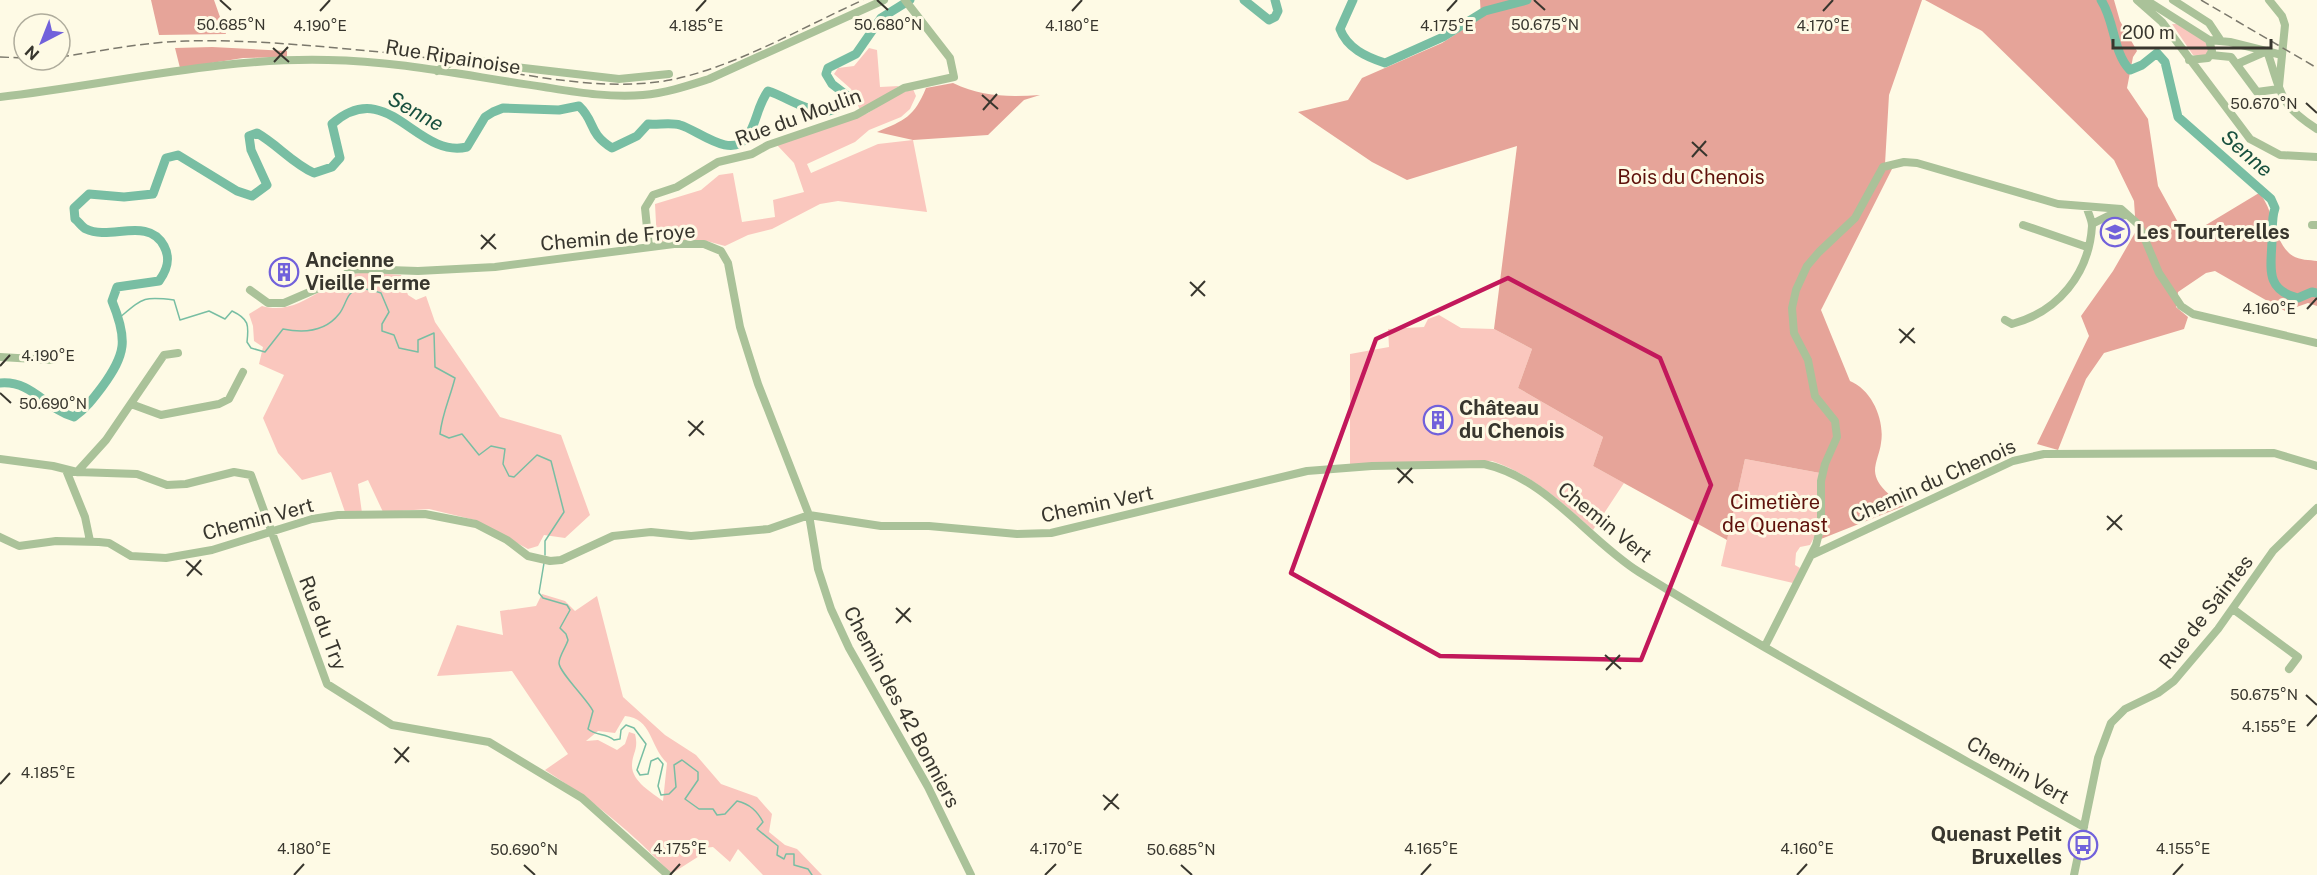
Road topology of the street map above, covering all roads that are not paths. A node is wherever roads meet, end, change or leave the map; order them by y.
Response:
1 (884, 0) edge
2 (2137, 0) edge
3 (2146, 0) edge
4 (2173, 0) edge
5 (2269, 0) edge
6 (907, 3) edge
7 (2178, 20) junction
8 (2164, 26) junction
9 (2209, 40) junction
10 (2221, 41) junction
11 (2267, 51) junction
12 (2282, 55) junction
13 (2209, 57) junction
14 (2189, 60) junction
15 (2236, 64) junction
16 (437, 71) junction
17 (669, 74) dead end
18 (2207, 84) junction
19 (2279, 89) junction
20 (0, 97) edge
21 (2317, 129) edge
22 (2317, 157) edge
23 (2087, 208) junction
24 (2129, 215) junction
25 (2092, 224) junction
26 (2023, 225) dead end
27 (650, 247) junction
28 (2087, 247) junction
29 (250, 290) dead end
30 (2005, 320) dead end
31 (2317, 343) edge
32 (178, 353) dead end
33 (0, 357) edge
34 (52, 360) dead end
35 (243, 372) dead end
36 (131, 404) junction
37 (0, 459) edge
38 (2317, 466) edge
39 (66, 470) junction
40 (77, 472) junction
41 (2317, 508) edge
42 (808, 515) junction
43 (271, 532) junction
44 (2, 540) edge
45 (90, 541) junction
46 (1812, 555) junction
47 (2233, 609) junction
48 (1765, 646) junction
49 (2289, 669) dead end
50 (2084, 827) junction
51 (668, 875) edge
52 (971, 875) edge
53 (2074, 875) edge

1 - 16 street, Rue Ripainoise
2 - 8 street
3 - 7 street
4 - 10 street
5 - 12 street
6 - 27 street, Rue du Moulin
7 - 8 street
7 - 9 street
8 - 14 street
9 - 10 street
9 - 13 street
10 - 11 street
11 - 12 street
11 - 15 street
11 - 19 street
12 - 19 street
13 - 14 street
13 - 15 street
13 - 18 street
14 - 18 street
15 - 19 street
16 - 17 street
16 - 20 street, Rue Ripainoise
18 - 22 street
19 - 21 street
23 - 24 street
23 - 25 street
23 - 46 street
24 - 25 street
24 - 31 street
25 - 28 street
26 - 28 street
27 - 29 street, Chemin de Froye
27 - 42 street, Chemin de Froye
28 - 30 street
32 - 36 street
33 - 34 street
35 - 36 street
36 - 40 street
37 - 39 street, Rue du Try
38 - 46 street, Chemin du Chenois
39 - 40 street, Rue du Try
39 - 45 street
40 - 43 street, Rue du Try
41 - 47 street, Rue de Saintes
42 - 43 street, Chemin Vert
42 - 48 street, Chemin Vert
42 - 52 street, Chemin des 42 Bonniers
43 - 45 street, Chemin Vert
43 - 51 street, Rue du Try
44 - 45 street, Chemin Vert
46 - 48 street
47 - 49 street
47 - 50 street, Rue de Saintes
48 - 50 street, Chemin Vert
50 - 53 street, Rue de Saintes

